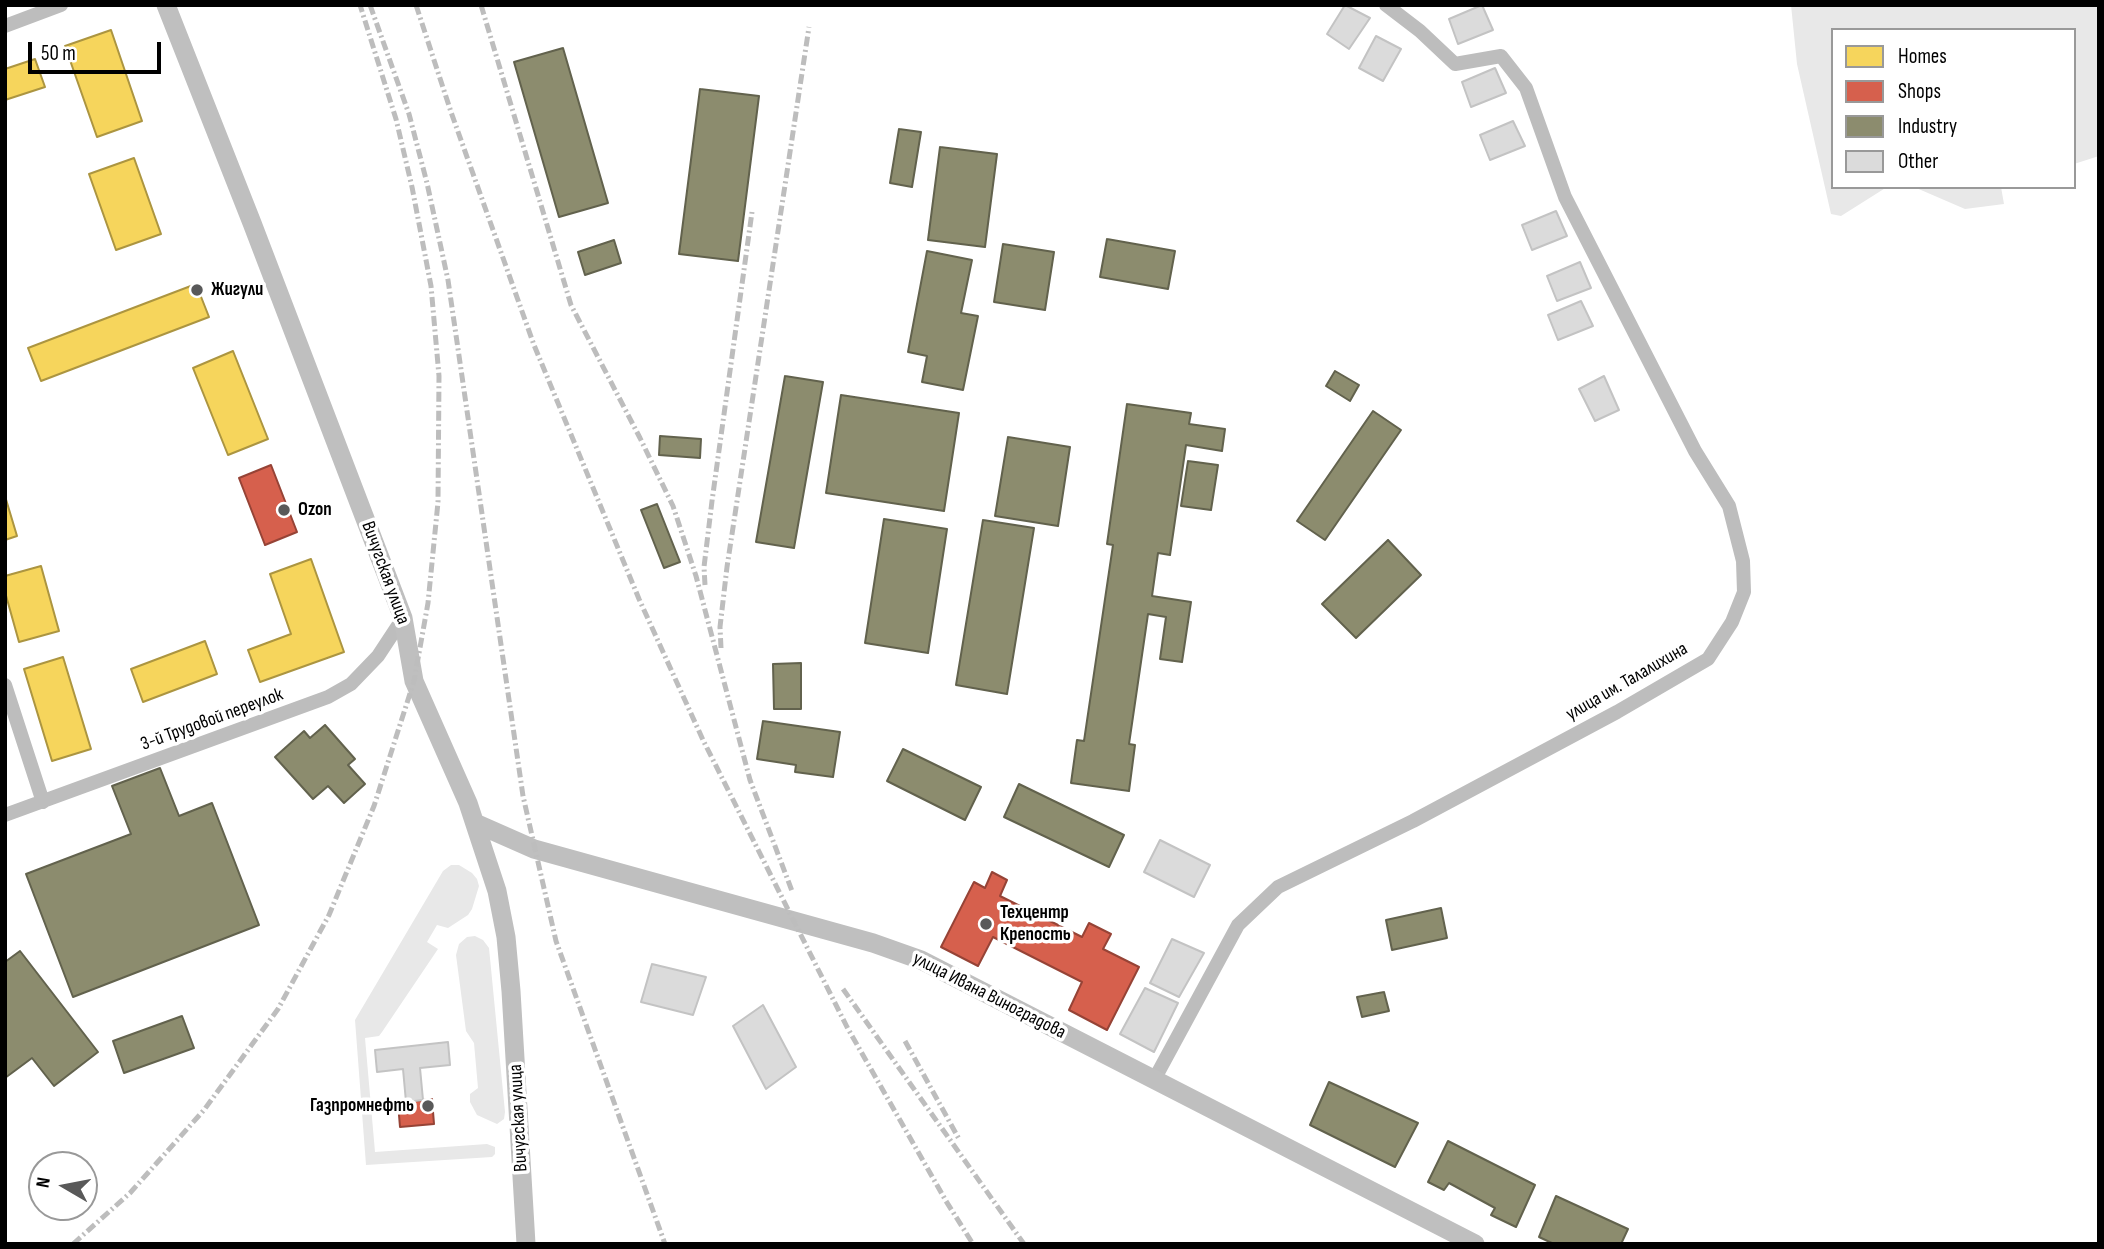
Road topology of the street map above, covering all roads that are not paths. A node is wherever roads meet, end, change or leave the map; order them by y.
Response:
1 (61, 5) edge
2 (166, 5) edge
3 (1386, 5) edge
4 (5, 26) edge
5 (403, 618) junction
6 (5, 685) edge
7 (43, 802) junction
8 (5, 815) edge
9 (475, 822) junction
10 (1154, 1080) junction
11 (526, 1244) edge
12 (1475, 1244) edge

1 - 4 street
2 - 5 main road, Вичугская улица
3 - 10 street, улица им. Талалихина
5 - 7 street, 3-й Трудовой переулок
5 - 9 main road, Вичугская улица
6 - 7 street
7 - 8 street, 3-й Трудовой переулок
9 - 10 main road, улица Ивана Виноградова
9 - 11 main road, Вичугская улица
10 - 12 main road, улица Ивана Виноградова

